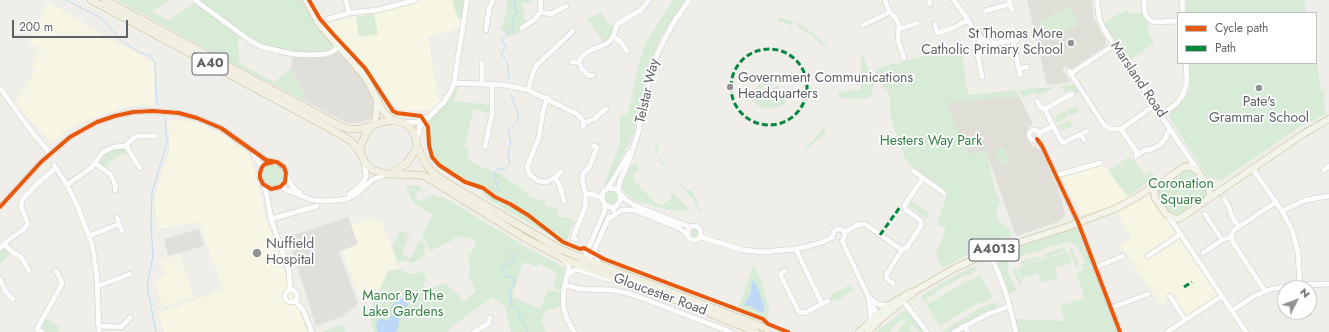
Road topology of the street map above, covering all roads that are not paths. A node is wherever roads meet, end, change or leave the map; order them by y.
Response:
1 (92, 0) edge
2 (105, 0) edge
3 (195, 0) edge
4 (306, 0) edge
5 (346, 0) edge
6 (415, 0) edge
7 (467, 0) edge
8 (493, 0) edge
9 (540, 0) edge
10 (648, 0) edge
11 (885, 0) edge
12 (1097, 0) edge
13 (1144, 0) edge
14 (1182, 0) edge
15 (686, 1) edge
16 (956, 1) edge
17 (1009, 2) edge
18 (564, 9) dead end
19 (1012, 10) dead end
20 (986, 11) dead end
21 (540, 12) junction
22 (890, 12) junction
23 (1183, 12) edge
24 (349, 13) junction
25 (328, 18) dead end
26 (968, 20) junction
27 (1177, 21) edge
28 (917, 23) dead end
29 (935, 24) dead end
30 (863, 26) dead end
31 (899, 27) junction
32 (522, 28) dead end
33 (486, 30) dead end
34 (573, 31) dead end
35 (613, 37) junction
36 (981, 38) junction
37 (1114, 44) junction
38 (338, 47) junction
39 (627, 51) dead end
40 (904, 58) dead end
41 (572, 62) dead end
42 (578, 62) junction
43 (482, 63) dead end
44 (1186, 64) edge
45 (1027, 67) dead end
46 (1019, 69) junction
47 (593, 75) dead end
48 (1020, 75) dead end
49 (982, 77) dead end
50 (454, 83) junction
51 (482, 84) junction
52 (492, 85) junction
53 (0, 88) edge
54 (528, 90) junction
55 (1072, 94) dead end
56 (377, 98) junction
57 (547, 98) junction
58 (1037, 101) dead end
59 (1155, 105) junction
60 (606, 109) dead end
61 (1045, 109) junction
62 (1161, 115) junction
63 (428, 116) junction
64 (1329, 119) edge
65 (393, 120) junction
66 (404, 123) junction
67 (373, 125) junction
68 (1053, 126) junction
69 (1121, 128) junction
70 (1171, 130) junction
71 (1087, 131) dead end
72 (1039, 133) junction
73 (1081, 134) junction
74 (155, 136) dead end
75 (1037, 139) junction
76 (1084, 140) dead end
77 (635, 142) junction
78 (417, 144) junction
79 (126, 146) junction
80 (593, 146) dead end
81 (485, 147) dead end
82 (249, 148) junction
83 (360, 152) junction
84 (50, 153) junction
85 (1189, 156) junction
86 (274, 162) junction
87 (95, 163) junction
88 (365, 163) junction
89 (1100, 163) dead end
90 (1329, 166) edge
91 (262, 167) junction
92 (1184, 167) junction
93 (140, 168) dead end
94 (1252, 168) junction
95 (913, 170) dead end
96 (1324, 170) dead end
97 (1198, 171) junction
98 (561, 172) dead end
99 (389, 174) junction
100 (286, 175) junction
101 (1057, 176) junction
102 (555, 177) junction
103 (923, 178) junction
104 (67, 185) junction
105 (265, 186) junction
106 (1156, 187) junction
107 (277, 188) junction
108 (608, 188) junction
109 (1209, 189) junction
110 (115, 190) dead end
111 (1220, 191) junction
112 (1145, 192) junction
113 (619, 193) junction
114 (944, 193) dead end
115 (587, 195) junction
116 (1329, 196) edge
117 (601, 197) junction
118 (1155, 198) junction
119 (1208, 198) junction
120 (1224, 199) dead end
121 (564, 201) dead end
122 (1276, 202) junction
123 (268, 204) junction
124 (604, 204) junction
125 (317, 206) dead end
126 (0, 207) edge
127 (614, 208) junction
128 (1282, 211) junction
129 (1205, 214) dead end
130 (1169, 217) junction
131 (117, 218) dead end
132 (608, 218) junction
133 (271, 219) junction
134 (1179, 219) junction
135 (1078, 222) junction
136 (119, 224) junction
137 (690, 227) junction
138 (1239, 227) junction
139 (122, 231) dead end
140 (844, 232) junction
141 (1179, 232) junction
142 (687, 234) junction
143 (89, 236) junction
144 (701, 237) junction
145 (833, 237) junction
146 (1231, 237) junction
147 (576, 239) dead end
148 (1222, 240) junction
149 (842, 241) junction
150 (2, 246) edge
151 (595, 248) junction
152 (796, 249) junction
153 (902, 250) junction
154 (990, 252) junction
155 (1203, 253) dead end
156 (1123, 256) dead end
157 (1148, 256) dead end
158 (586, 260) junction
159 (566, 262) junction
160 (598, 264) junction
161 (1096, 267) junction
162 (581, 269) junction
163 (29, 271) dead end
164 (56, 271) dead end
165 (785, 271) dead end
166 (130, 274) dead end
167 (568, 274) junction
168 (0, 279) edge
169 (1300, 280) edge
170 (893, 283) dead end
171 (1317, 284) edge
172 (1329, 284) edge
173 (565, 285) junction
174 (98, 286) junction
175 (1277, 288) edge
176 (290, 290) junction
177 (915, 291) junction
178 (1265, 291) junction
179 (1148, 294) dead end
180 (1170, 296) dead end
181 (1222, 296) junction
182 (869, 297) junction
183 (13, 299) dead end
184 (295, 301) junction
185 (828, 301) dead end
186 (904, 302) junction
187 (822, 304) junction
188 (889, 306) junction
189 (1010, 306) junction
190 (1111, 308) junction
191 (1232, 311) junction
192 (130, 318) dead end
193 (490, 318) dead end
194 (874, 319) junction
195 (1185, 320) junction
196 (99, 326) junction
197 (964, 326) junction
198 (122, 329) edge
199 (42, 332) edge
200 (99, 332) edge
201 (312, 332) edge
202 (475, 332) edge
203 (574, 332) edge
204 (731, 332) edge
205 (756, 332) edge
206 (776, 332) edge
207 (859, 332) edge
208 (868, 332) edge
209 (927, 332) edge
210 (954, 332) edge
211 (968, 332) edge
212 (1016, 332) edge
213 (1120, 332) edge
214 (1166, 332) edge
215 (1246, 332) edge

1 - 83 highway, A40
2 - 67 highway, A40
3 - 38 street
4 - 38 main road
5 - 24 street
6 - 24 street
7 - 50 street
8 - 33 street
9 - 21 street
10 - 35 street
11 - 22 street
12 - 37 street, Marsland Road
13 - 27 street
14 - 23 street
15 - 77 street, Telstar Way
16 - 26 street
17 - 19 street
17 - 20 street
18 - 21 street
21 - 32 street
22 - 30 street
22 - 31 street
24 - 25 street
26 - 29 street
26 - 36 street
28 - 31 street
31 - 40 street
34 - 54 street
35 - 39 street
35 - 42 street
36 - 46 street
36 - 49 street
37 - 59 street, Marsland Road
37 - 69 street
38 - 56 main road
41 - 42 street
42 - 47 street
43 - 51 street
44 - 62 street
45 - 46 street
46 - 48 street
50 - 51 street
50 - 63 street
51 - 52 street
52 - 54 street
52 - 81 street
53 - 84 street
54 - 57 street
55 - 61 street
56 - 65 main road
56 - 67 main road
57 - 60 street
57 - 102 street
58 - 61 street
59 - 62 street, Marsland Road
59 - 69 street
61 - 68 street
62 - 70 street, Marsland Road
63 - 66 street
63 - 78 street
64 - 94 main road
65 - 66 highway
65 - 67 highway
66 - 78 highway
67 - 83 highway
68 - 72 street
68 - 73 street
69 - 70 street
70 - 85 street, Marsland Road
71 - 73 street
72 - 75 street
72 - 75 street
73 - 76 street
74 - 79 street
75 - 101 street
77 - 108 street, Telstar Way
77 - 113 street, Telstar Way
78 - 99 highway
78 - 158 highway, Gloucester Road
79 - 87 street
79 - 93 street
80 - 115 street
82 - 84 street
82 - 86 street
82 - 91 street
83 - 88 highway
84 - 126 street
85 - 92 street
85 - 97 street, Marsland Road
86 - 91 street
86 - 100 street
87 - 104 street
87 - 110 street
88 - 99 highway
88 - 100 street
89 - 101 street
90 - 96 street
91 - 105 street
92 - 97 main road
92 - 106 main road, A4013
94 - 111 main road
94 - 122 street
95 - 103 street
97 - 109 main road
98 - 102 street
99 - 107 street
99 - 159 highway, Gloucester Road
100 - 107 street
101 - 135 street
102 - 121 street
103 - 114 street
103 - 153 street
104 - 143 street
104 - 150 street
105 - 107 street
105 - 123 street
106 - 112 main road, A4013
106 - 118 main road
107 - 123 street
108 - 113 street
108 - 117 street
109 - 111 main road
109 - 119 main road
111 - 119 main road
112 - 118 main road
112 - 135 main road, A4013
113 - 127 street
113 - 137 street
115 - 117 street
115 - 147 street
116 - 128 street
117 - 124 street
118 - 130 main road
119 - 134 main road
120 - 138 street
122 - 128 street
122 - 138 street
123 - 133 street
124 - 127 street
124 - 158 street
125 - 133 street
127 - 132 street
128 - 169 street
129 - 148 street
130 - 134 main road
130 - 141 street
131 - 136 street
132 - 142 street
132 - 151 street
133 - 176 street
134 - 141 street
135 - 154 main road, A4013
135 - 161 street
136 - 139 street
136 - 143 street
137 - 142 street
137 - 144 street
138 - 146 street
140 - 145 street
140 - 149 street
140 - 153 street
141 - 157 street
141 - 181 street
142 - 144 street
143 - 174 street
144 - 152 street
145 - 149 street
145 - 152 street
146 - 148 street
146 - 178 street
148 - 155 street
149 - 182 street
150 - 163 street
151 - 158 street
151 - 160 street
152 - 187 street
153 - 170 street
154 - 177 main road, A4013
154 - 189 street
156 - 161 street
158 - 160 highway, Gloucester Road
158 - 162 street
159 - 162 highway, Gloucester Road
159 - 167 street
160 - 206 highway, Gloucester Road
161 - 190 street
162 - 167 street
162 - 205 highway, Gloucester Road
164 - 199 street
165 - 187 street
166 - 174 street
167 - 173 street
168 - 183 street
171 - 172 street
173 - 203 street
173 - 204 street
174 - 196 street
175 - 178 street
176 - 184 street
176 - 184 street
177 - 186 main road, A4013
177 - 188 main road, A4013
178 - 191 street
179 - 190 street
180 - 195 street
181 - 191 street
181 - 195 street
182 - 188 street
182 - 194 street
184 - 201 street
185 - 187 street
186 - 194 main road, A4013
186 - 209 street
188 - 194 main road, A4013
189 - 197 street
189 - 212 street
190 - 213 street
191 - 215 street
192 - 198 street
193 - 202 street
194 - 207 main road, A4013
194 - 208 main road, A4013
195 - 214 street
196 - 198 street
196 - 200 street
197 - 210 street
197 - 211 street

